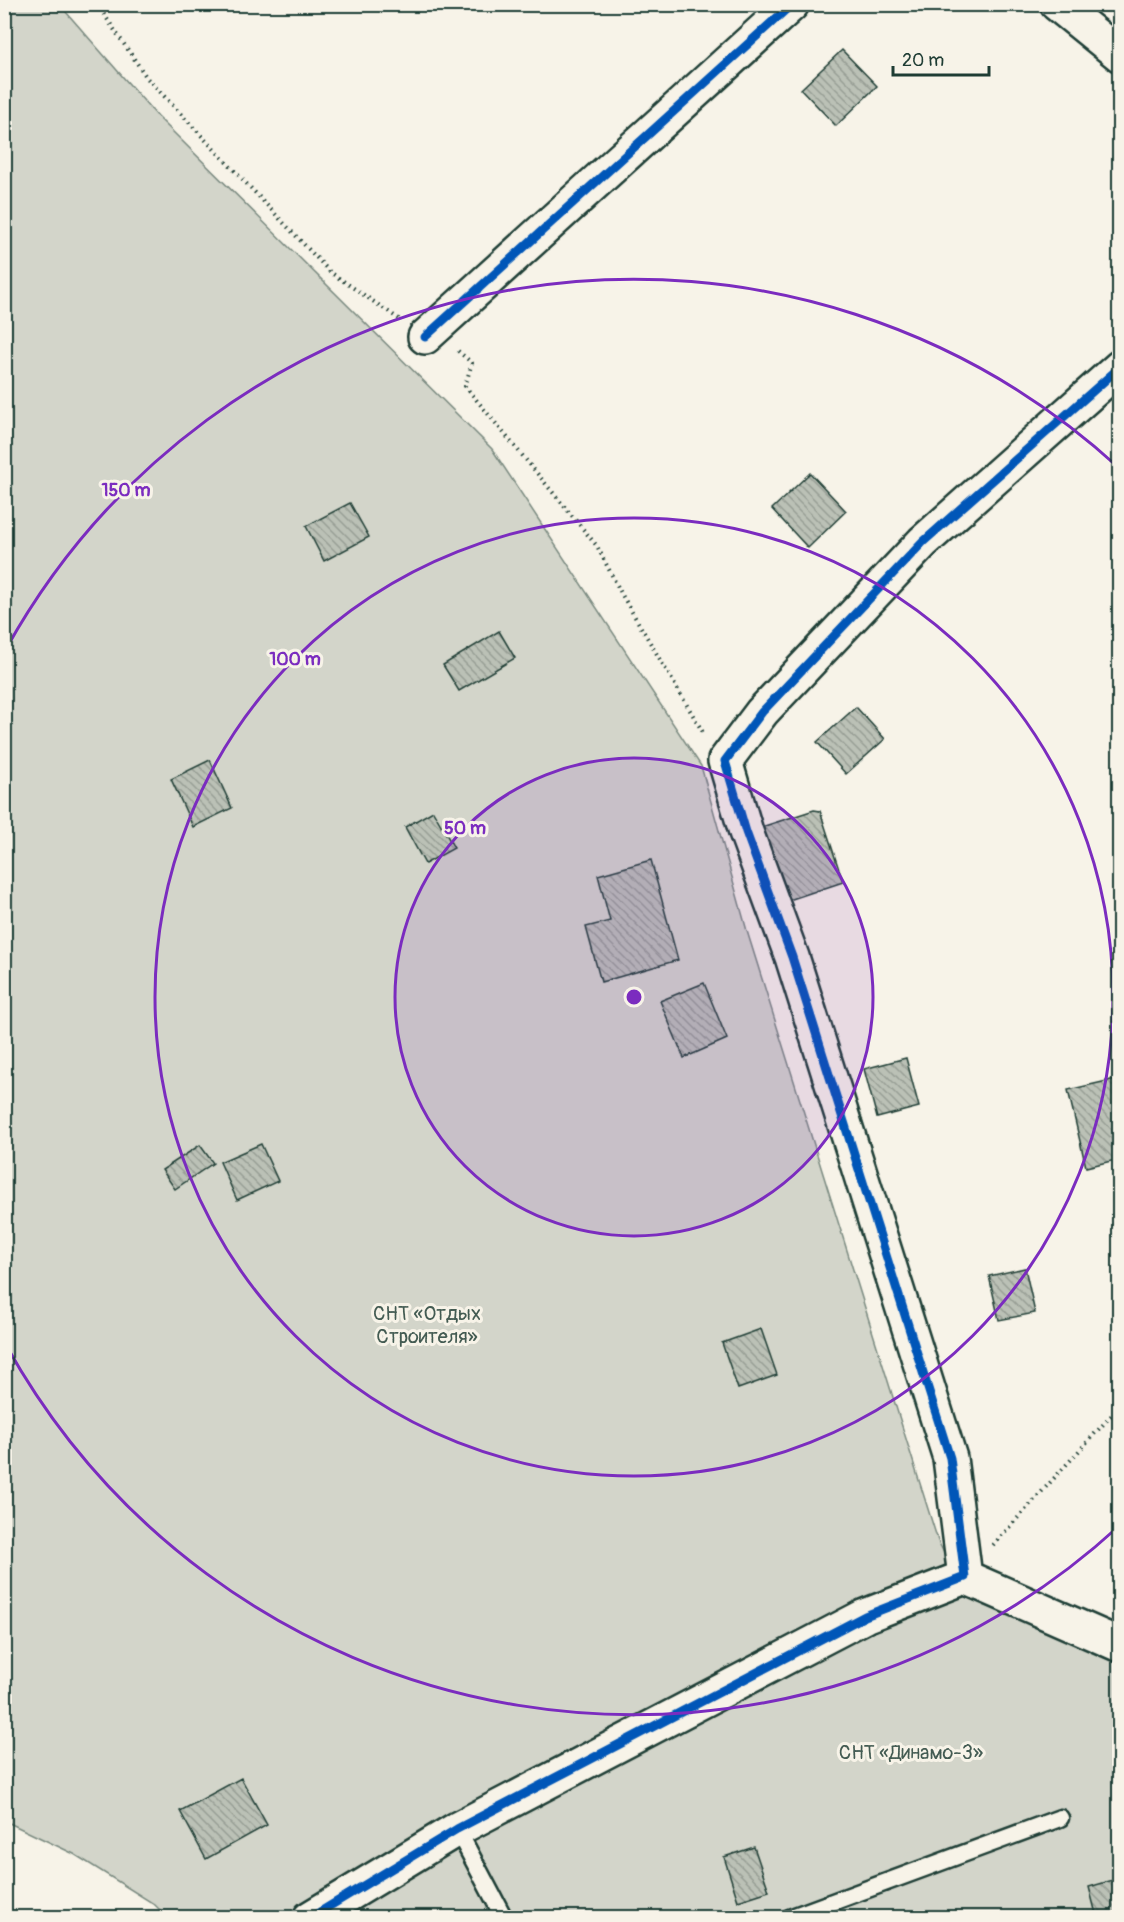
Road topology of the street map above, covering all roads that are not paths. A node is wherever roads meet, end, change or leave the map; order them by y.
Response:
1 (792, 4) edge
2 (1057, 4) edge
3 (1119, 55) edge
4 (425, 337) dead end
5 (1119, 367) edge
6 (965, 1577) junction
7 (1119, 1645) edge
8 (1060, 1818) dead end
9 (457, 1829) junction
10 (310, 1917) edge
11 (504, 1917) edge
12 (789, 1917) edge

1 - 4 street
2 - 3 street
5 - 6 street
6 - 7 street
6 - 9 street
8 - 12 lane
9 - 10 street
9 - 11 lane

